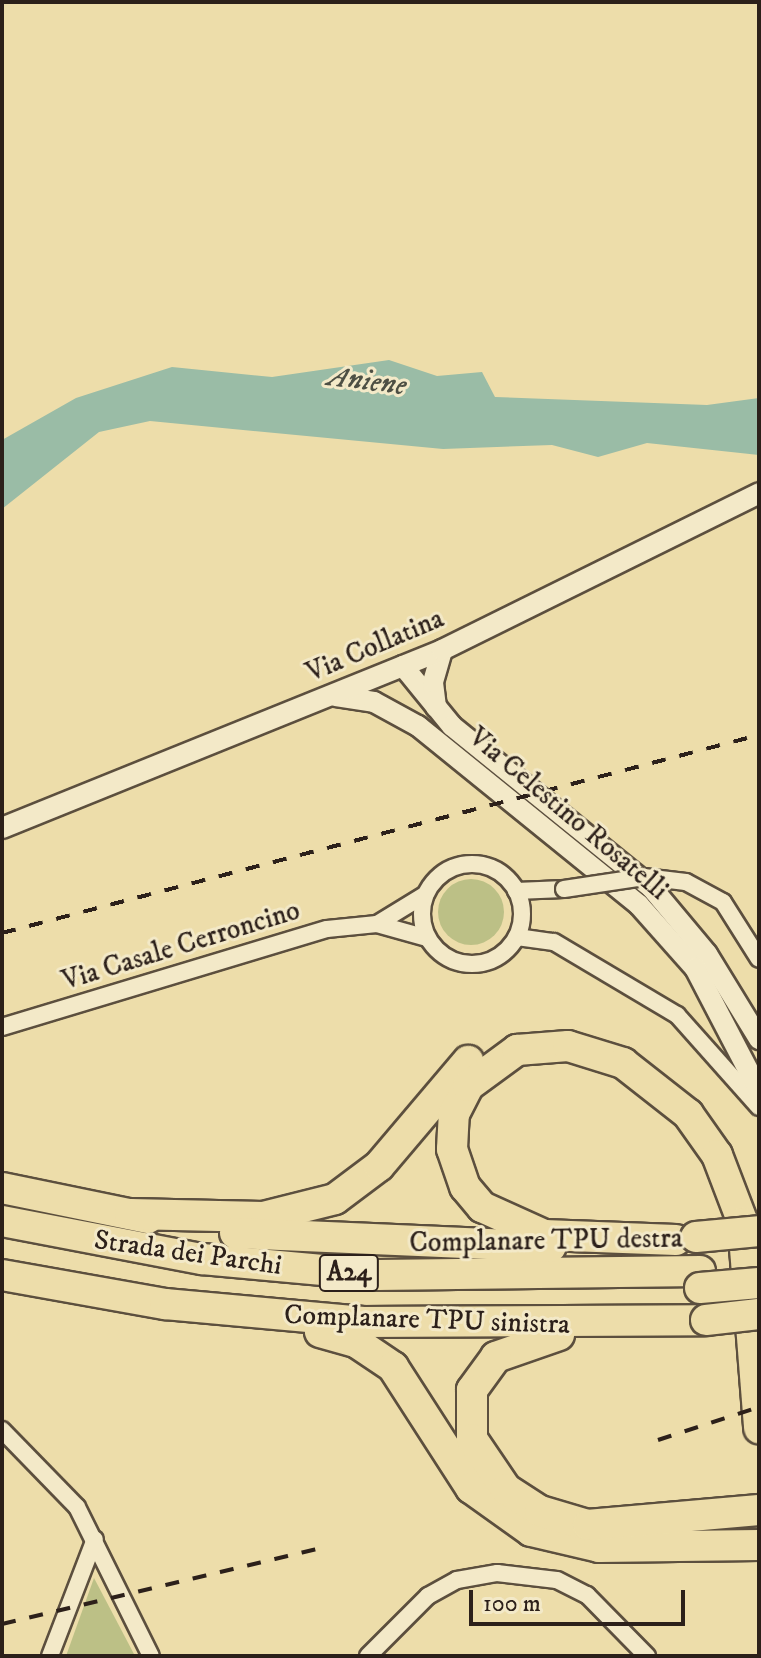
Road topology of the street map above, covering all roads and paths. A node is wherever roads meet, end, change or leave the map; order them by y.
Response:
1 (759, 493) edge
2 (442, 650) junction
3 (403, 666) junction
4 (332, 695) junction
5 (437, 711) junction
6 (441, 743) junction
7 (2, 828) edge
8 (516, 891) junction
9 (426, 894) junction
10 (377, 924) junction
11 (517, 937) junction
12 (427, 938) junction
13 (759, 959) edge
14 (2, 1027) edge
15 (759, 1039) edge
16 (759, 1091) edge
17 (759, 1107) edge
18 (2, 1188) edge
19 (130, 1214) junction
20 (759, 1220) edge
21 (2, 1221) edge
22 (759, 1231) edge
23 (686, 1239) junction
24 (2, 1240) edge
25 (759, 1266) edge
26 (2, 1275) edge
27 (700, 1280) junction
28 (759, 1283) edge
29 (165, 1304) junction
30 (759, 1314) edge
31 (626, 1324) junction
32 (759, 1428) edge
33 (2, 1430) edge
34 (759, 1510) edge
35 (95, 1539) junction
36 (759, 1545) edge
37 (50, 1656) edge
38 (151, 1656) edge
39 (368, 1656) edge
40 (647, 1656) edge

1 - 2 street, Via Collatina
2 - 3 street, Via Collatina
2 - 5 street, Via Celestino Rosatelli
3 - 4 street, Via Collatina
3 - 5 street, Via Celestino Rosatelli
3 - 6 street, Via Celestino Rosatelli
4 - 6 street, Via Celestino Rosatelli
4 - 7 street, Via Collatina
5 - 15 street, Via Celestino Rosatelli
6 - 16 street, Via Celestino Rosatelli
8 - 9 street, Via Casale Cerroncino
8 - 11 street
8 - 13 street, bridge
9 - 10 street, Via Casale Cerroncino
9 - 12 street
10 - 12 street, Via Casale Cerroncino
10 - 14 street, Via Casale Cerroncino
11 - 12 street, Via Casale Cerroncino
11 - 17 street
18 - 19 highway, Complanare TPU destra
19 - 20 highway
19 - 23 highway, Complanare TPU destra
21 - 27 highway, Strada dei Parchi / A24
22 - 23 highway, Complanare TPU destra, bridge
23 - 32 highway
24 - 27 highway, Strada dei Parchi / A24
25 - 27 highway, Strada dei Parchi / A24
26 - 29 highway, Complanare TPU sinistra
27 - 28 highway, Strada dei Parchi / A24, bridge
29 - 31 highway, Complanare TPU sinistra
29 - 36 highway
30 - 31 highway, Complanare TPU sinistra, bridge
31 - 34 highway
33 - 35 street
35 - 37 street
35 - 38 street
39 - 40 street

